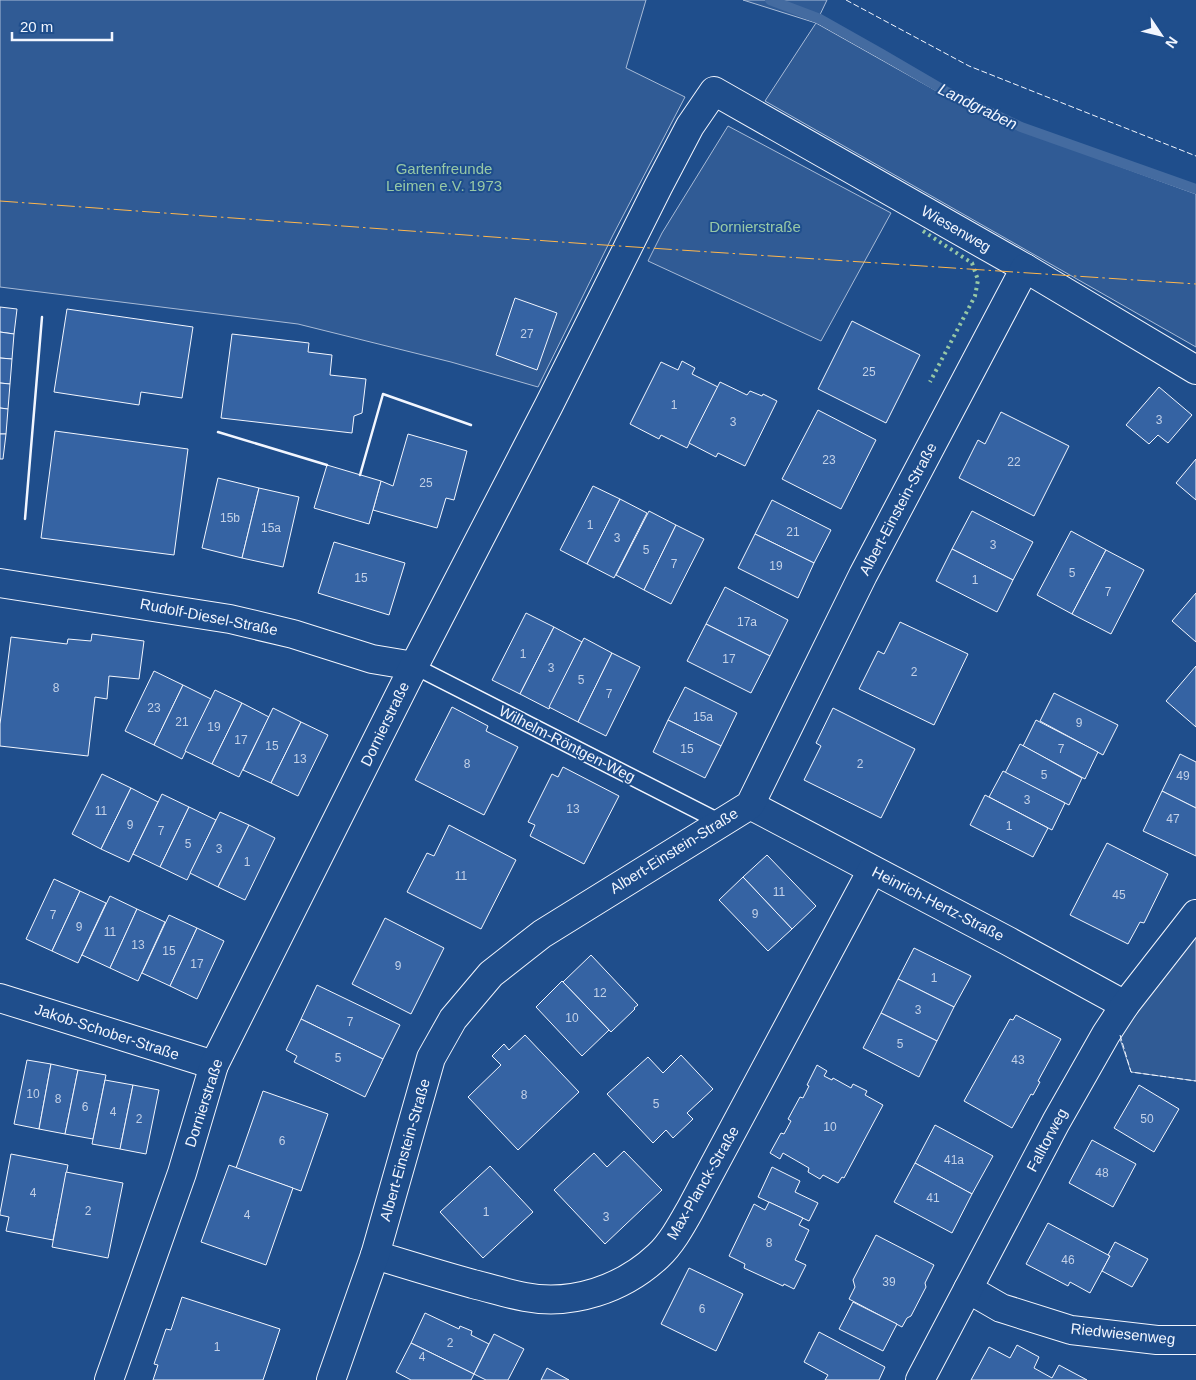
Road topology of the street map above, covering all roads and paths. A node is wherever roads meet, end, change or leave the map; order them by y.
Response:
1 (714, 91) joint
2 (1025, 268) junction
3 (1196, 370) edge
4 (0, 583) edge
5 (414, 666) junction
6 (750, 805) junction
7 (720, 822) junction
8 (872, 870) junction
9 (1196, 914) edge
10 (0, 998) edge
11 (1125, 1005) junction
12 (214, 1066) junction
13 (376, 1255) junction
14 (968, 1289) junction
15 (1196, 1340) edge
16 (109, 1380) edge
17 (331, 1380) edge
18 (920, 1380) edge

1 - 2 street, Wiesenweg
1 - 5 street, Dornierstraße
2 - 3 street, Wiesenweg
2 - 6 street, Albert-Einstein-Straße
4 - 5 street, Rudolf-Diesel-Straße
5 - 7 lane, Wilhelm-Röntgen-Weg
5 - 12 street, Dornierstraße
6 - 7 street, Albert-Einstein-Straße
6 - 8 street, Heinrich-Hertz-Straße
7 - 13 street, Albert-Einstein-Straße
8 - 11 street, Heinrich-Hertz-Straße
8 - 13 street, Max-Planck-Straße
9 - 11 street, Falltorweg
10 - 12 street, Jakob-Schober-Straße
11 - 14 street, Falltorweg
12 - 16 street, Dornierstraße
13 - 17 street, Albert-Einstein-Straße
14 - 15 street, Riedwiesenweg
14 - 18 street, Falltorweg

